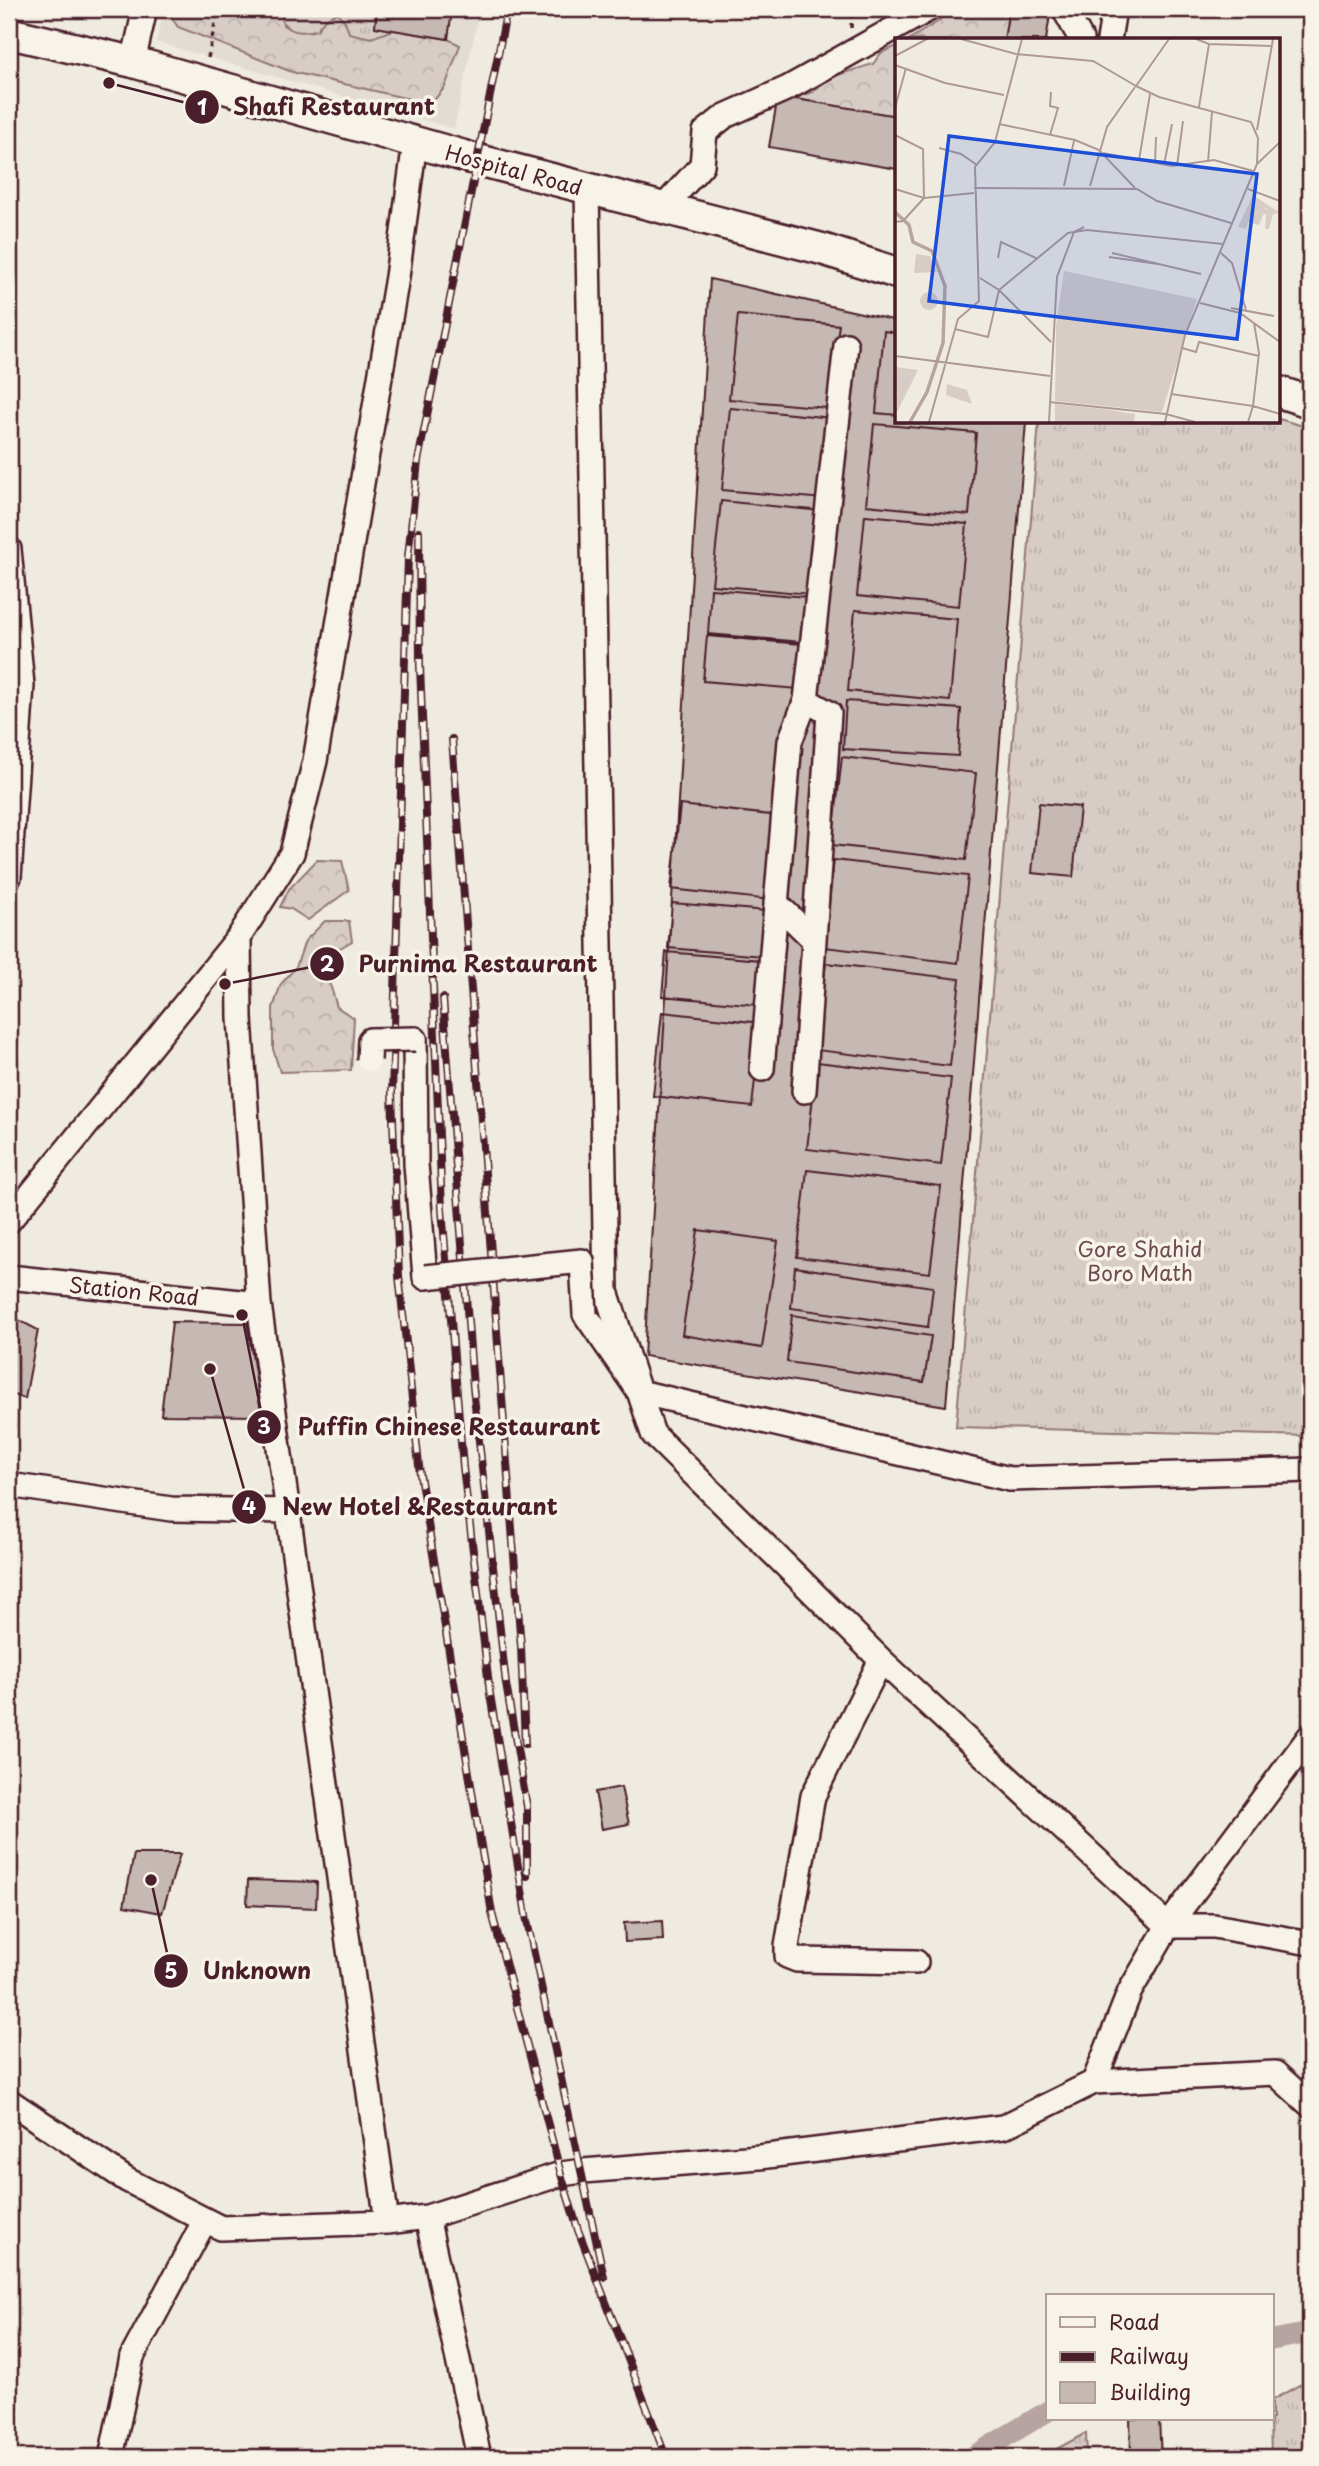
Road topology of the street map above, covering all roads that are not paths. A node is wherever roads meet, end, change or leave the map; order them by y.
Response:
1 (145, 9) edge
2 (929, 9) edge
3 (1064, 9) edge
4 (1084, 9) edge
5 (1114, 9) edge
6 (9, 33) edge
7 (1081, 38) edge
8 (1082, 38) edge
9 (1110, 38) edge
10 (133, 62) junction
11 (415, 142) junction
12 (587, 188) junction
13 (663, 208) junction
14 (895, 272) edge
15 (846, 345) dead end
16 (1280, 392) edge
17 (1310, 402) edge
18 (9, 549) edge
19 (13, 641) edge
20 (806, 700) junction
21 (13, 741) edge
22 (11, 820) edge
23 (9, 877) edge
24 (776, 903) junction
25 (239, 937) junction
26 (814, 940) junction
27 (369, 1060) dead end
28 (762, 1069) dead end
29 (804, 1091) dead end
30 (9, 1221) edge
31 (9, 1277) edge
32 (259, 1304) junction
33 (639, 1392) junction
34 (1310, 1469) edge
35 (9, 1485) edge
36 (287, 1511) junction
37 (881, 1660) junction
38 (1310, 1736) edge
39 (1168, 1926) junction
40 (1310, 1943) edge
41 (916, 1962) dead end
42 (1094, 2082) junction
43 (9, 2101) edge
44 (1310, 2105) edge
45 (427, 2217) junction
46 (205, 2220) junction
47 (387, 2222) junction
48 (111, 2457) edge
49 (479, 2457) edge

1 - 10 street
2 - 13 street
3 - 7 street
4 - 8 street
5 - 9 street
6 - 10 main road, Hospital Road
10 - 11 main road, Hospital Road
11 - 12 main road, Hospital Road
11 - 25 street
12 - 13 main road, Hospital Road
12 - 33 street
13 - 14 main road, Hospital Road
15 - 20 street
16 - 17 main road
18 - 19 street
19 - 21 street
20 - 24 street
20 - 26 street
21 - 22 street
22 - 23 street
24 - 26 street
24 - 28 street
25 - 30 street
25 - 32 street
26 - 29 street
27 - 33 street, bridge
31 - 32 street, Station Road
32 - 36 street
33 - 34 street
33 - 37 street
35 - 36 street
36 - 47 street
37 - 39 street
37 - 41 street
38 - 39 street
39 - 40 street
39 - 42 street
42 - 44 street
42 - 45 street
43 - 46 street
45 - 47 street
45 - 49 street
46 - 47 street
46 - 48 street

